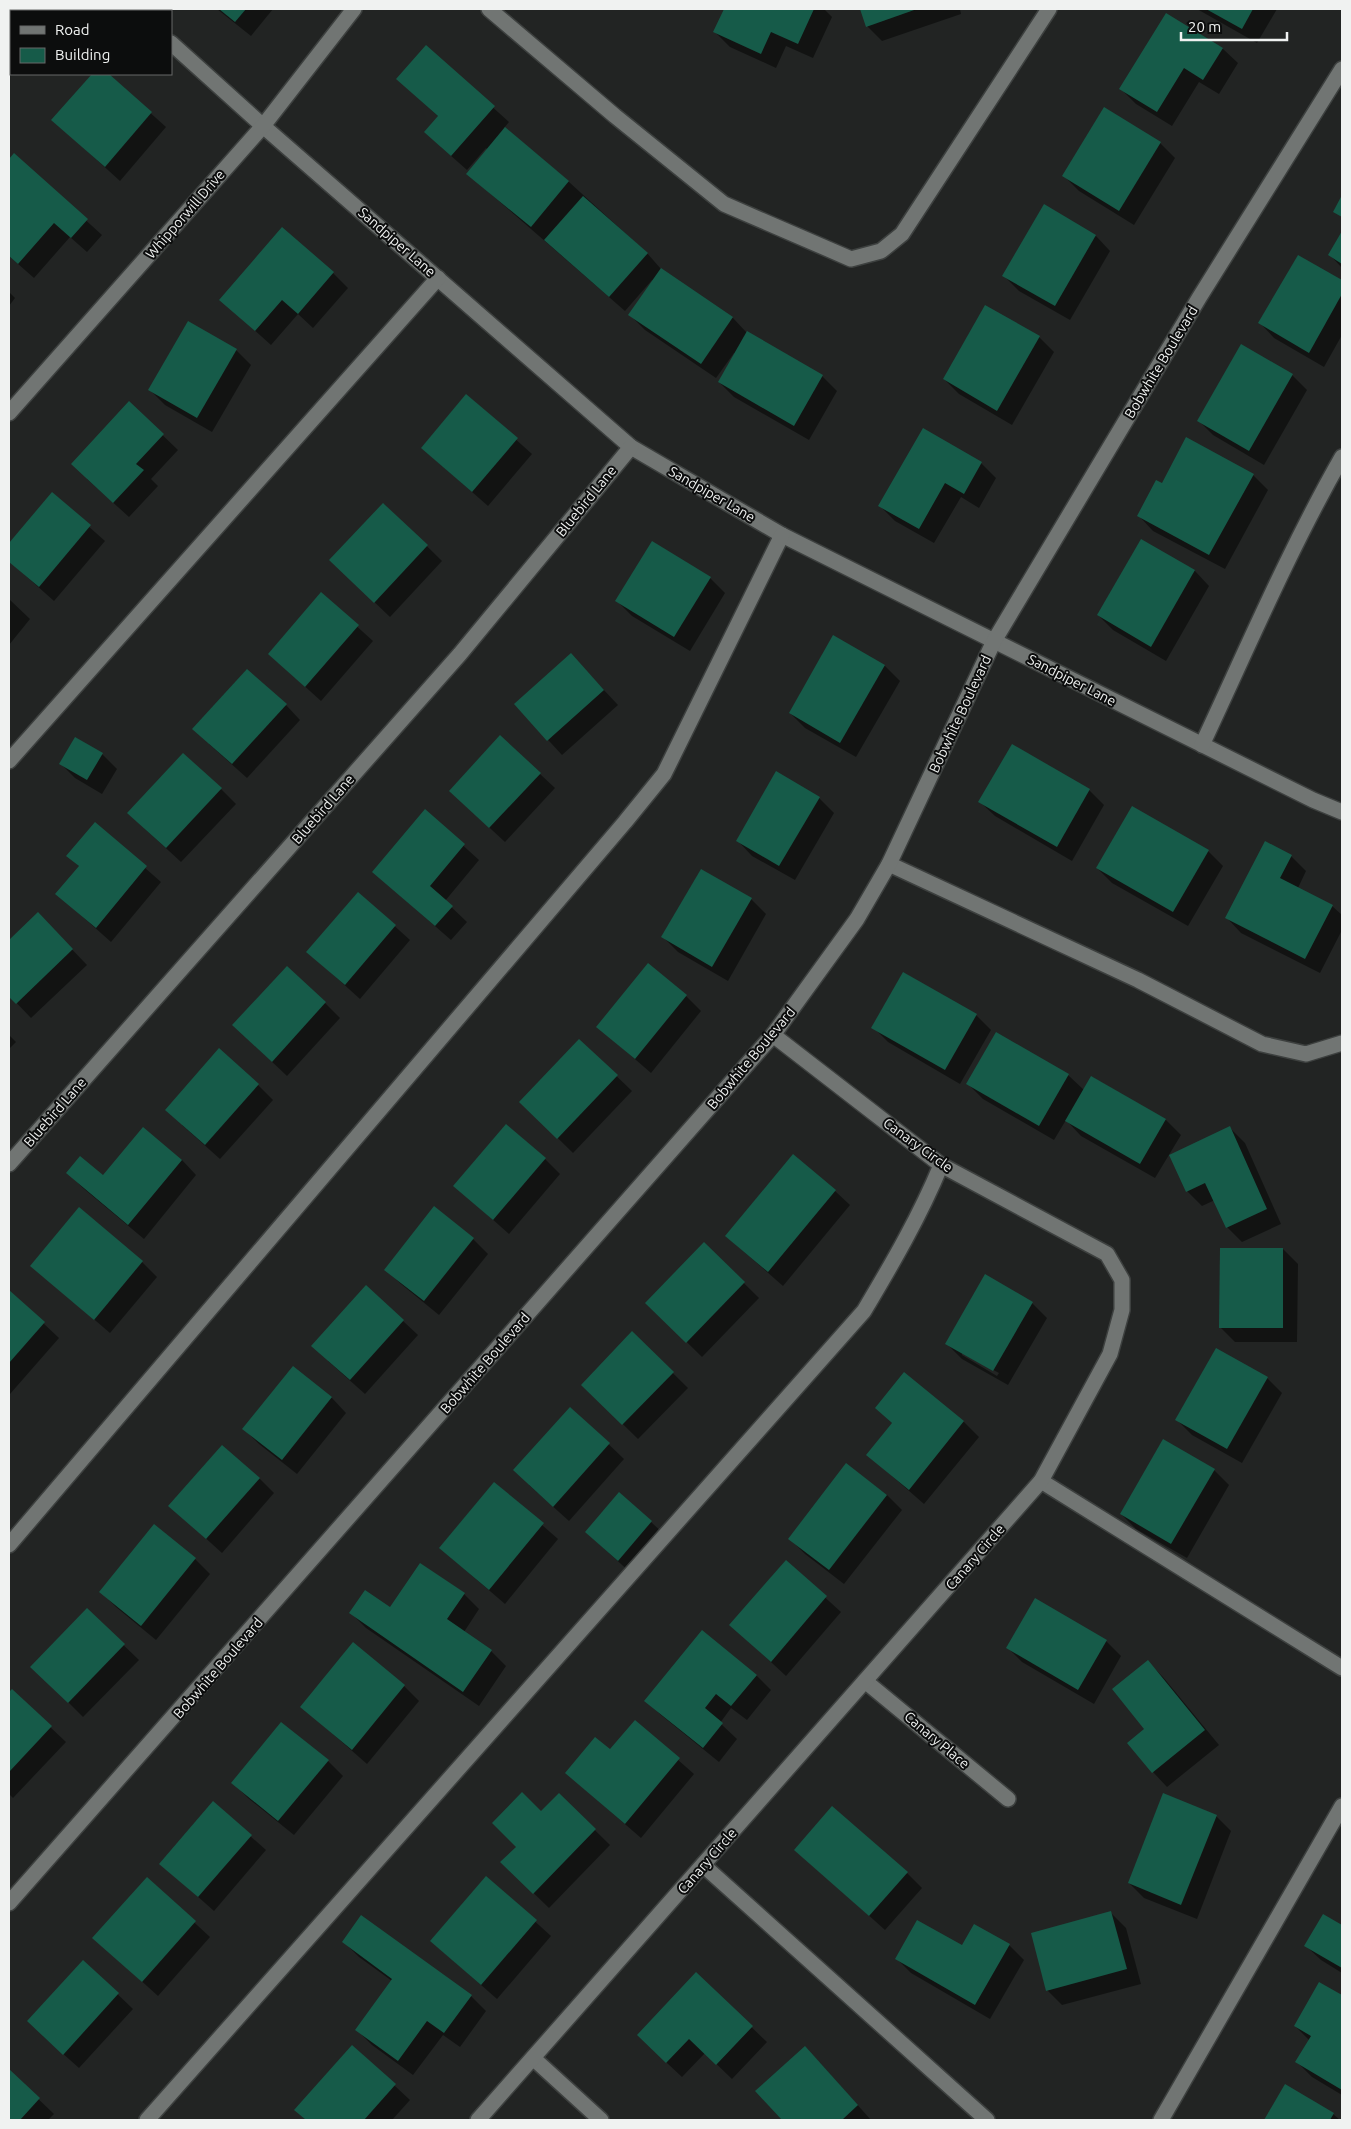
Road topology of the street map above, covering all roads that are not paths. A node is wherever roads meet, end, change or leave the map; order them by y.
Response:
1 (354, 9) edge
2 (489, 9) edge
3 (1049, 9) edge
4 (172, 44) edge
5 (1342, 69) edge
6 (263, 126) junction
7 (438, 278) junction
8 (9, 414) edge
9 (631, 447) junction
10 (1342, 458) edge
11 (782, 535) junction
12 (994, 641) junction
13 (1202, 745) junction
14 (9, 761) edge
15 (1342, 812) edge
16 (889, 864) junction
17 (773, 1036) junction
18 (1342, 1043) edge
19 (9, 1164) edge
20 (941, 1164) junction
21 (1041, 1481) junction
22 (9, 1546) edge
23 (1342, 1668) edge
24 (865, 1681) junction
25 (1008, 1800) dead end
26 (1342, 1806) edge
27 (703, 1865) junction
28 (9, 1903) edge
29 (533, 2058) junction
30 (147, 2120) edge
31 (478, 2120) edge
32 (601, 2120) edge
33 (988, 2120) edge
34 (1161, 2120) edge

1 - 6 street, Whipporwill Drive
2 - 3 street
4 - 6 street, Sandpiper Lane
5 - 12 street, Bobwhite Boulevard
6 - 7 street, Sandpiper Lane
6 - 8 street, Whipporwill Drive
7 - 9 street, Sandpiper Lane
7 - 14 street
9 - 11 street, Sandpiper Lane
9 - 19 street, Bluebird Lane
10 - 13 street
11 - 12 street, Sandpiper Lane
11 - 22 street
12 - 13 street, Sandpiper Lane
12 - 16 street, Bobwhite Boulevard
13 - 15 street, Sandpiper Lane
16 - 17 street, Bobwhite Boulevard
16 - 18 street
17 - 20 street, Canary Circle
17 - 28 street, Bobwhite Boulevard
20 - 21 street, Canary Circle
20 - 30 street
21 - 23 street
21 - 24 street, Canary Circle
24 - 25 street, Canary Place
24 - 27 street, Canary Circle
26 - 34 street
27 - 29 street, Canary Circle
27 - 33 street
29 - 31 street, Canary Circle
29 - 32 street

